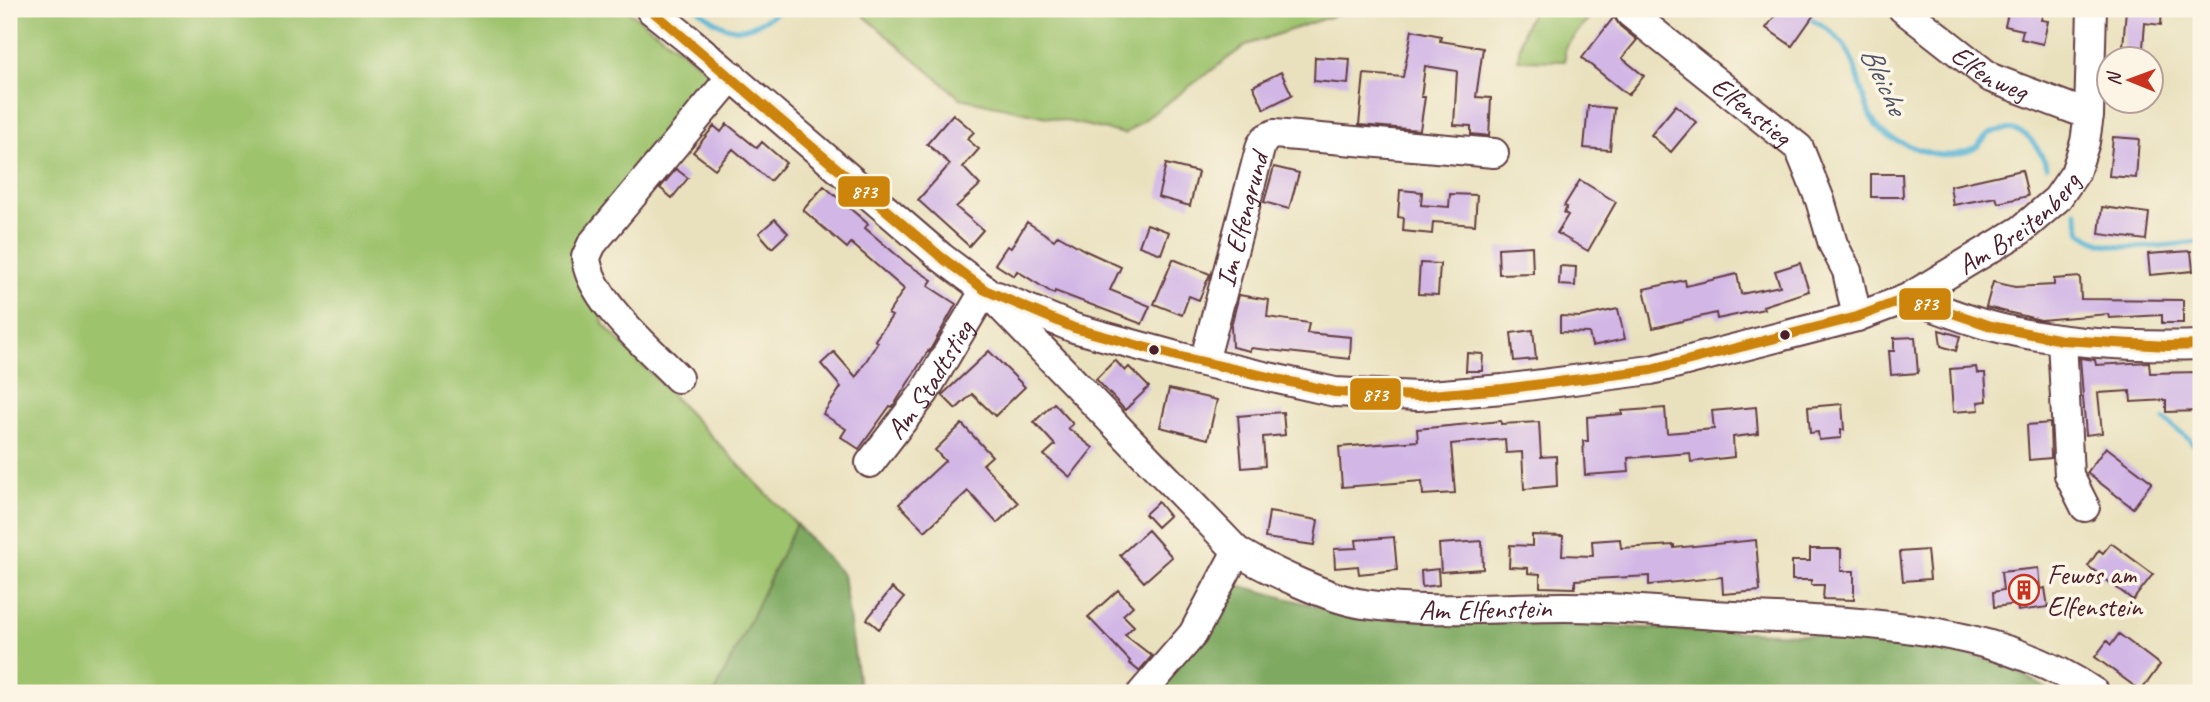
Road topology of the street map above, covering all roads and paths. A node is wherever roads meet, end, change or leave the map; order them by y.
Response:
1 (650, 9) edge
2 (1903, 9) edge
3 (2092, 9) edge
4 (1630, 13) dead end
5 (732, 76) junction
6 (2089, 115) junction
7 (1493, 153) dead end
8 (985, 290) junction
9 (1908, 298) junction
10 (1857, 317) junction
11 (2062, 340) junction
12 (2201, 345) edge
13 (1204, 362) junction
14 (678, 378) dead end
15 (870, 463) dead end
16 (2085, 507) dead end
17 (1237, 551) junction
18 (1142, 693) edge
19 (2095, 693) edge

1 - 5 street
2 - 6 street, Elfenweg
3 - 6 street, Am Breitenberg
4 - 10 street, Elfenstieg
5 - 8 street
5 - 14 street
6 - 9 street, Am Breitenberg
7 - 13 street, Im Elfengrund
8 - 13 street, Am Breitenberg
8 - 15 street, Am Stadtstieg
8 - 17 street, Am Elfenstein
9 - 10 street, Am Breitenberg
9 - 11 street
10 - 13 street, Am Breitenberg
11 - 12 street
11 - 16 street
17 - 18 street
17 - 19 street, Am Elfenstein

